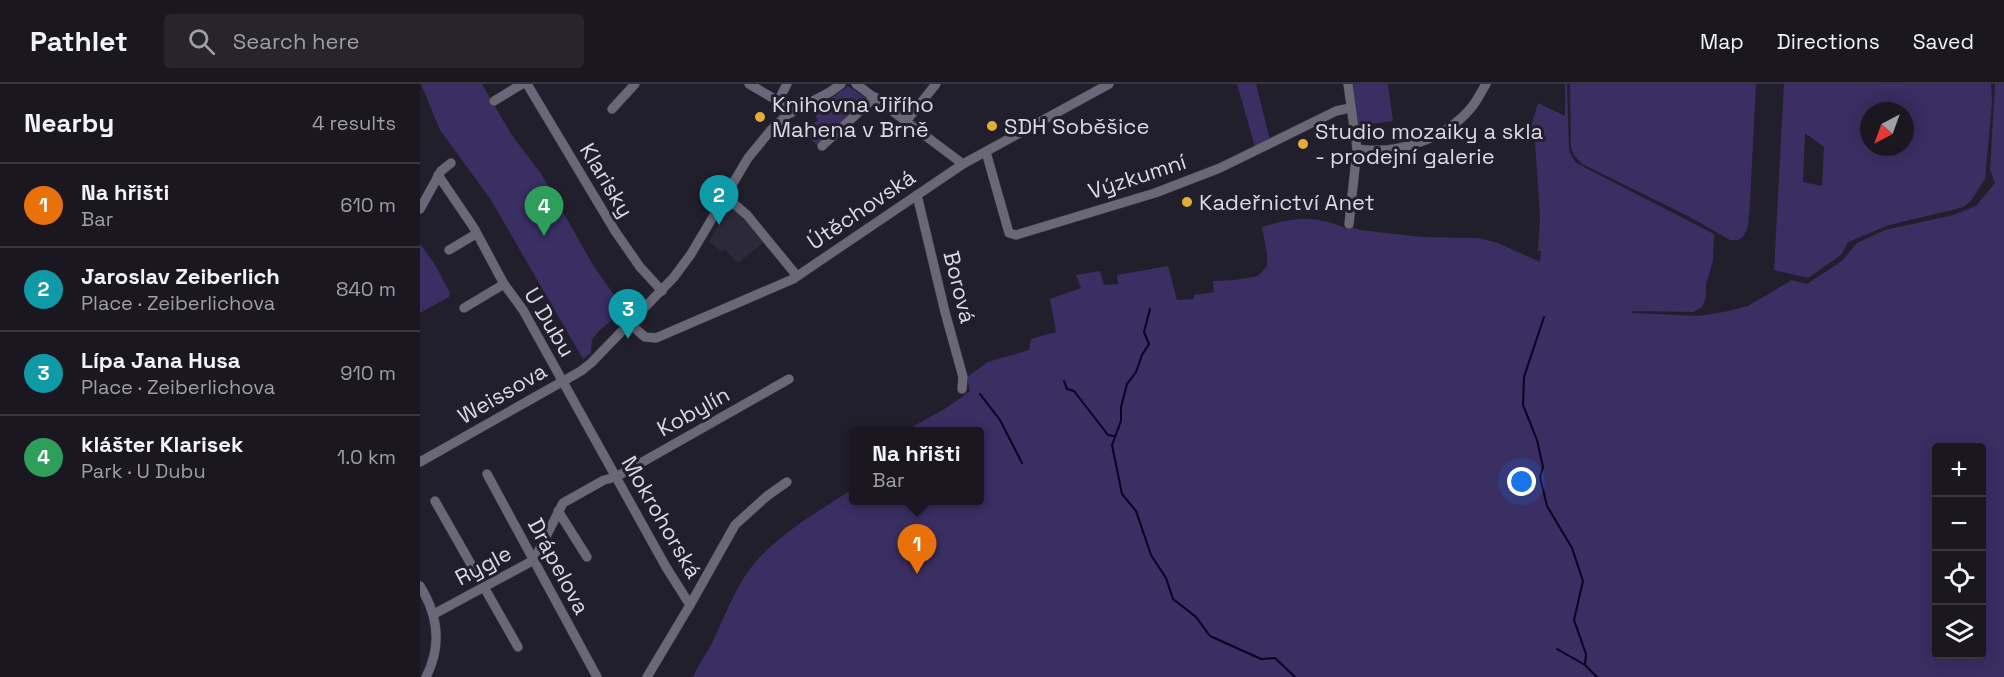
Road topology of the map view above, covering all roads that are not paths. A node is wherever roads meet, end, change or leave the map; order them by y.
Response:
1 (522, 84) edge
2 (527, 84) edge
3 (635, 84) edge
4 (749, 84) edge
5 (787, 84) edge
6 (841, 84) edge
7 (856, 84) edge
8 (936, 84) edge
9 (1109, 84) edge
10 (1347, 84) edge
11 (1485, 84) edge
12 (874, 97) junction
13 (494, 101) dead end
14 (778, 101) junction
15 (1350, 108) junction
16 (612, 109) dead end
17 (791, 113) junction
18 (907, 120) junction
19 (822, 146) dead end
20 (1358, 149) junction
21 (986, 152) junction
22 (452, 163) dead end
23 (963, 164) junction
24 (438, 175) junction
25 (424, 190) edge
26 (917, 195) junction
27 (726, 197) junction
28 (420, 209) edge
29 (1349, 224) dead end
30 (476, 234) junction
31 (449, 250) dead end
32 (797, 276) junction
33 (504, 284) junction
34 (662, 291) junction
35 (464, 308) dead end
36 (630, 324) junction
37 (789, 379) dead end
38 (562, 381) junction
39 (962, 389) dead end
40 (420, 462) edge
41 (486, 474) dead end
42 (616, 477) junction
43 (788, 482) dead end
44 (435, 501) dead end
45 (558, 511) junction
46 (586, 556) dead end
47 (534, 560) junction
48 (420, 586) edge
49 (484, 586) junction
50 (690, 605) junction
51 (434, 614) junction
52 (518, 647) dead end
53 (650, 675) edge
54 (426, 677) edge
55 (597, 677) edge

1 - 13 street
2 - 34 street, Klarisky
3 - 16 street
4 - 14 street
5 - 14 street
6 - 17 street, Weissova
7 - 12 street
8 - 18 street
9 - 21 street, Útěchovská
10 - 15 street
11 - 20 street
12 - 18 street
12 - 19 street
14 - 17 street
15 - 20 street
15 - 21 street, Výzkumní
17 - 27 street, Weissova
18 - 23 street
20 - 29 street
21 - 23 street, Útěchovská
22 - 24 street
23 - 26 street, Útěchovská
24 - 25 street
24 - 30 street, U Dubu
25 - 28 street
26 - 32 street, Útěchovská
26 - 39 street, Borová
27 - 32 street
27 - 34 street, Weissova
30 - 31 street
30 - 33 street, U Dubu
32 - 36 street, Útěchovská
33 - 35 street, U Dubu
33 - 38 street, U Dubu
34 - 36 street, Weissova
36 - 38 street, Weissova
37 - 42 street, Kobylín
38 - 40 street, Weissova
38 - 42 street, Mokrohorská
41 - 47 street, Drápelova
42 - 45 street, Rygle
42 - 50 street, Mokrohorská
43 - 50 street
44 - 49 street
45 - 46 street
45 - 47 street, Rygle
47 - 49 street, Rygle
47 - 55 street, Drápelova
48 - 51 street
49 - 51 street, Rygle
49 - 52 street
50 - 53 street, Mokrohorská
51 - 54 street

